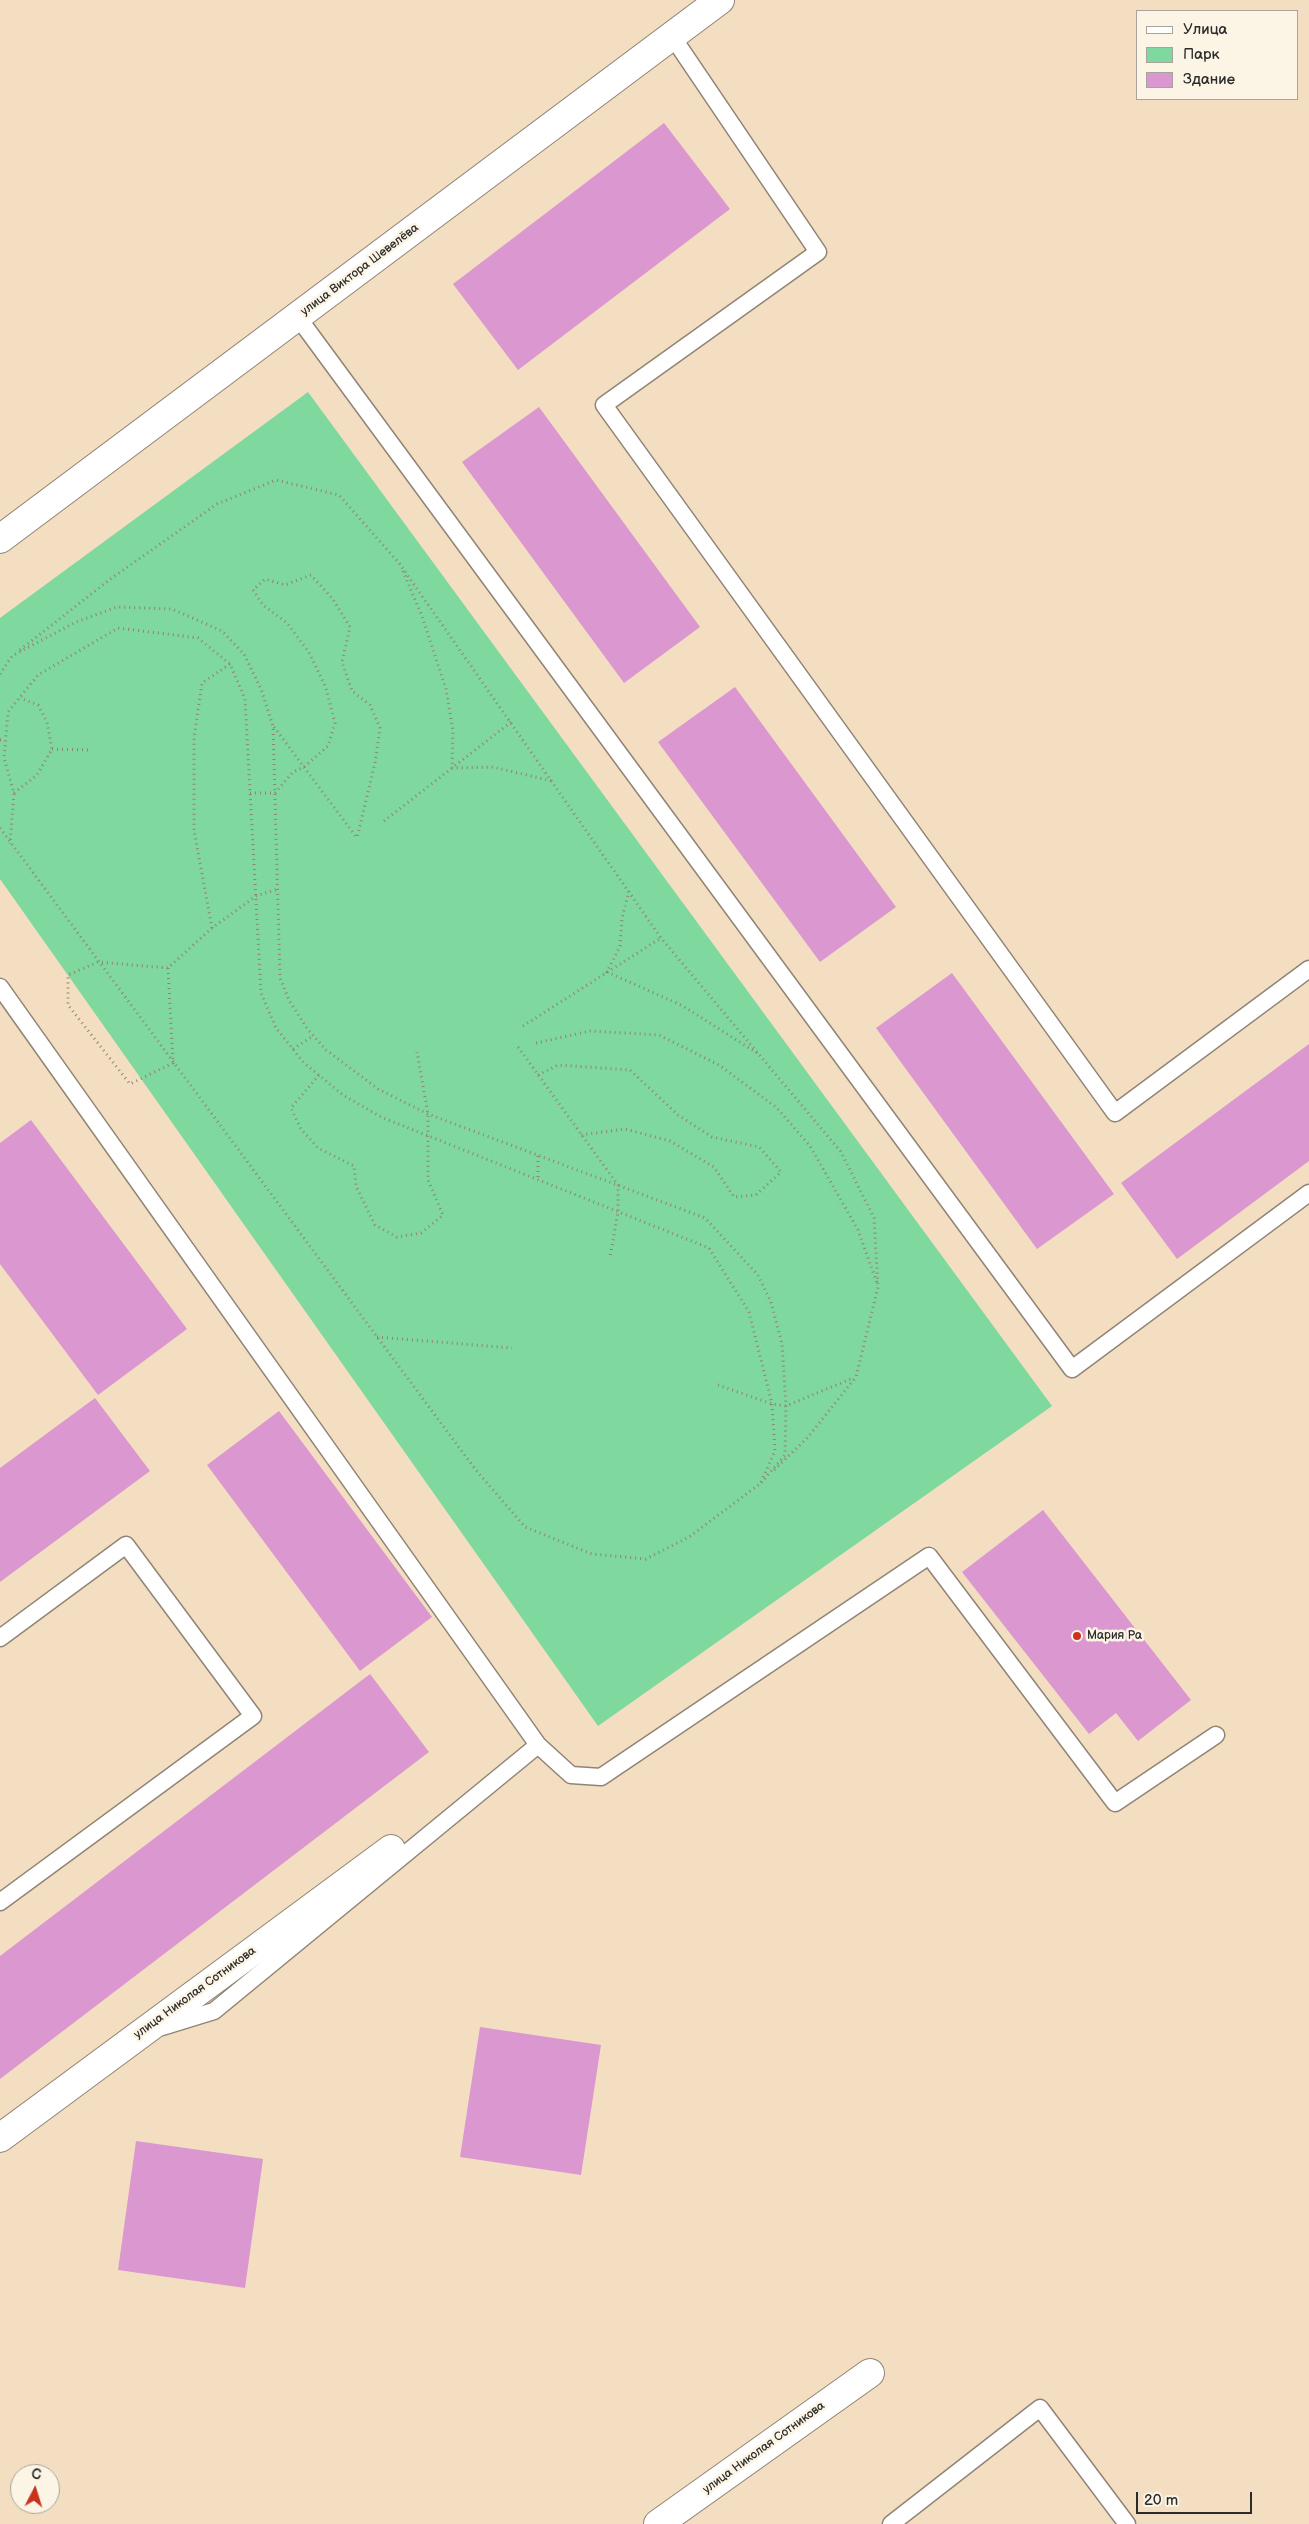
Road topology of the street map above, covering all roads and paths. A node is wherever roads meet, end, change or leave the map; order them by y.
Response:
1 (720, 0) edge
2 (672, 36) junction
3 (297, 316) junction
4 (0, 539) edge
5 (399, 563) junction
6 (12, 656) junction
7 (230, 664) junction
8 (0, 674) edge
9 (20, 698) junction
10 (510, 722) junction
11 (273, 726) junction
12 (0, 740) edge
13 (5, 740) junction
14 (52, 750) junction
15 (88, 750) dead end
16 (304, 767) junction
17 (452, 768) junction
18 (552, 782) junction
19 (250, 793) junction
20 (275, 793) junction
21 (14, 794) junction
22 (384, 821) dead end
23 (0, 828) edge
24 (10, 844) junction
25 (278, 889) junction
26 (629, 891) junction
27 (256, 896) junction
28 (212, 928) junction
29 (661, 938) junction
30 (98, 962) junction
31 (168, 968) junction
32 (1309, 969) edge
33 (607, 972) junction
34 (0, 987) edge
35 (523, 1026) dead end
36 (313, 1036) junction
37 (536, 1043) dead end
38 (518, 1047) dead end
39 (293, 1049) junction
40 (417, 1052) dead end
41 (760, 1054) junction
42 (173, 1064) junction
43 (319, 1075) junction
44 (538, 1075) junction
45 (428, 1114) junction
46 (581, 1135) junction
47 (429, 1136) junction
48 (538, 1156) junction
49 (538, 1180) junction
50 (618, 1185) junction
51 (1309, 1193) edge
52 (618, 1212) junction
53 (610, 1257) dead end
54 (878, 1287) junction
55 (376, 1337) junction
56 (512, 1348) dead end
57 (856, 1377) junction
58 (718, 1385) dead end
59 (772, 1404) junction
60 (786, 1406) junction
61 (760, 1484) junction
62 (0, 1638) edge
63 (1216, 1735) dead end
64 (538, 1745) junction
65 (391, 1849) dead end
66 (0, 1902) edge
67 (138, 2034) junction
68 (0, 2138) edge
69 (870, 2373) dead end
70 (658, 2524) edge
71 (891, 2524) edge
72 (1127, 2524) edge

1 - 2 street, улица Виктора Шевелёва
2 - 3 street, улица Виктора Шевелёва
2 - 32 lane
3 - 4 street, улица Виктора Шевелёва
3 - 51 lane
5 - 6 path
5 - 10 path
5 - 17 path
6 - 8 path
6 - 11 path
7 - 9 path
7 - 19 path
7 - 28 path
9 - 13 path
9 - 14 path
10 - 17 path
10 - 18 path
11 - 16 path
11 - 20 path
12 - 13 path
13 - 21 path
14 - 15 path
14 - 21 path
16 - 16 path
16 - 20 path
17 - 18 path
17 - 22 path
18 - 26 path
19 - 20 path
19 - 27 path
20 - 25 path
21 - 24 path
23 - 24 path
24 - 30 path
25 - 27 path
25 - 36 path
26 - 29 path
26 - 33 path
27 - 28 path
27 - 39 path
28 - 31 path
29 - 33 path
29 - 41 path
30 - 31 path
30 - 42 path
30 - 42 path
31 - 42 path
33 - 35 path
33 - 41 path
34 - 64 lane
36 - 39 path
36 - 45 path
37 - 54 path
38 - 44 path
39 - 43 path
40 - 45 path
41 - 54 path
42 - 55 path
43 - 47 path
43 - 47 path
44 - 46 path
44 - 46 path
45 - 47 path
45 - 48 path
46 - 50 path
47 - 49 path
48 - 49 path
48 - 50 path
49 - 52 path
50 - 52 path
50 - 60 path
52 - 53 path
52 - 59 path
54 - 57 path
55 - 56 path
55 - 61 path
57 - 60 path
57 - 61 path
58 - 59 path
59 - 60 path
59 - 61 path
60 - 61 path
62 - 66 lane
63 - 64 lane
64 - 67 lane
65 - 67 street, улица Николая Сотникова
67 - 68 street, улица Николая Сотникова
69 - 70 street, улица Николая Сотникова
71 - 72 lane

